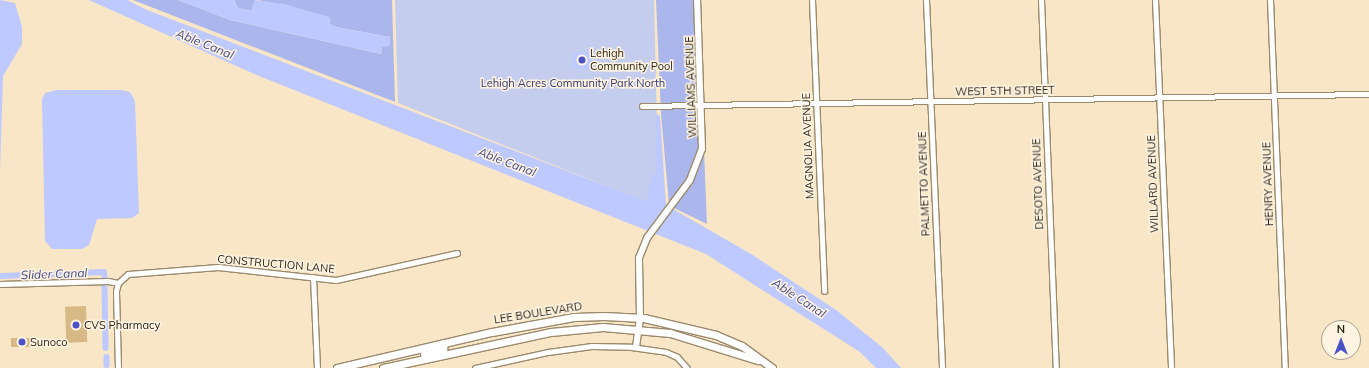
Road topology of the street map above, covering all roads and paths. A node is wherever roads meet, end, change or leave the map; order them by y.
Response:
1 (697, 0) edge
2 (812, 0) edge
3 (926, 0) edge
4 (1041, 0) edge
5 (1155, 0) edge
6 (1270, 0) edge
7 (1369, 94) edge
8 (1274, 96) junction
9 (1159, 98) junction
10 (1045, 100) junction
11 (930, 102) junction
12 (816, 103) junction
13 (702, 105) junction
14 (642, 106) dead end
15 (457, 253) dead end
16 (313, 277) junction
17 (118, 283) junction
18 (0, 284) edge
19 (824, 291) dead end
20 (640, 318) junction
21 (638, 329) junction
22 (444, 343) junction
23 (636, 347) junction
24 (762, 360) junction
25 (395, 365) junction
26 (118, 368) edge
27 (317, 368) edge
28 (336, 368) edge
29 (383, 368) edge
30 (475, 368) edge
31 (687, 368) edge
32 (772, 368) edge
33 (942, 368) edge
34 (1056, 368) edge
35 (1171, 368) edge
36 (1285, 368) edge

1 - 13 street, WILLIAMS AVENUE
2 - 12 street, MAGNOLIA AVENUE
3 - 11 street, PALMETTO AVENUE
4 - 10 street, DESOTO AVENUE
5 - 9 street, WILLARD AVENUE
6 - 8 street, HENRY AVENUE
7 - 8 street, WEST 5TH STREET
8 - 9 street, WEST 5TH STREET
8 - 36 street, HENRY AVENUE
9 - 10 street, WEST 5TH STREET
9 - 35 street, WILLARD AVENUE
10 - 11 street, WEST 5TH STREET
10 - 34 street, DESOTO AVENUE
11 - 12 street, WEST 5TH STREET
11 - 33 street, PALMETTO AVENUE
12 - 13 street, WEST 5TH STREET
12 - 19 street, MAGNOLIA AVENUE
13 - 14 street, WEST 5TH STREET
13 - 20 street, WILLIAMS AVENUE
15 - 16 street, CONSTRUCTION LANE
16 - 17 street, CONSTRUCTION LANE
16 - 27 street
17 - 18 street
17 - 26 street
20 - 21 street, WILLIAMS AVENUE
20 - 22 main road, LEE BOULEVARD
20 - 24 main road, LEE BOULEVARD
21 - 23 street, WILLIAMS AVENUE
21 - 24 main road, LEE BOULEVARD
21 - 25 main road, LEE BOULEVARD
22 - 25 main road
22 - 28 main road, LEE BOULEVARD
23 - 30 street
23 - 31 street
24 - 32 main road, LEE BOULEVARD
25 - 29 main road, LEE BOULEVARD

